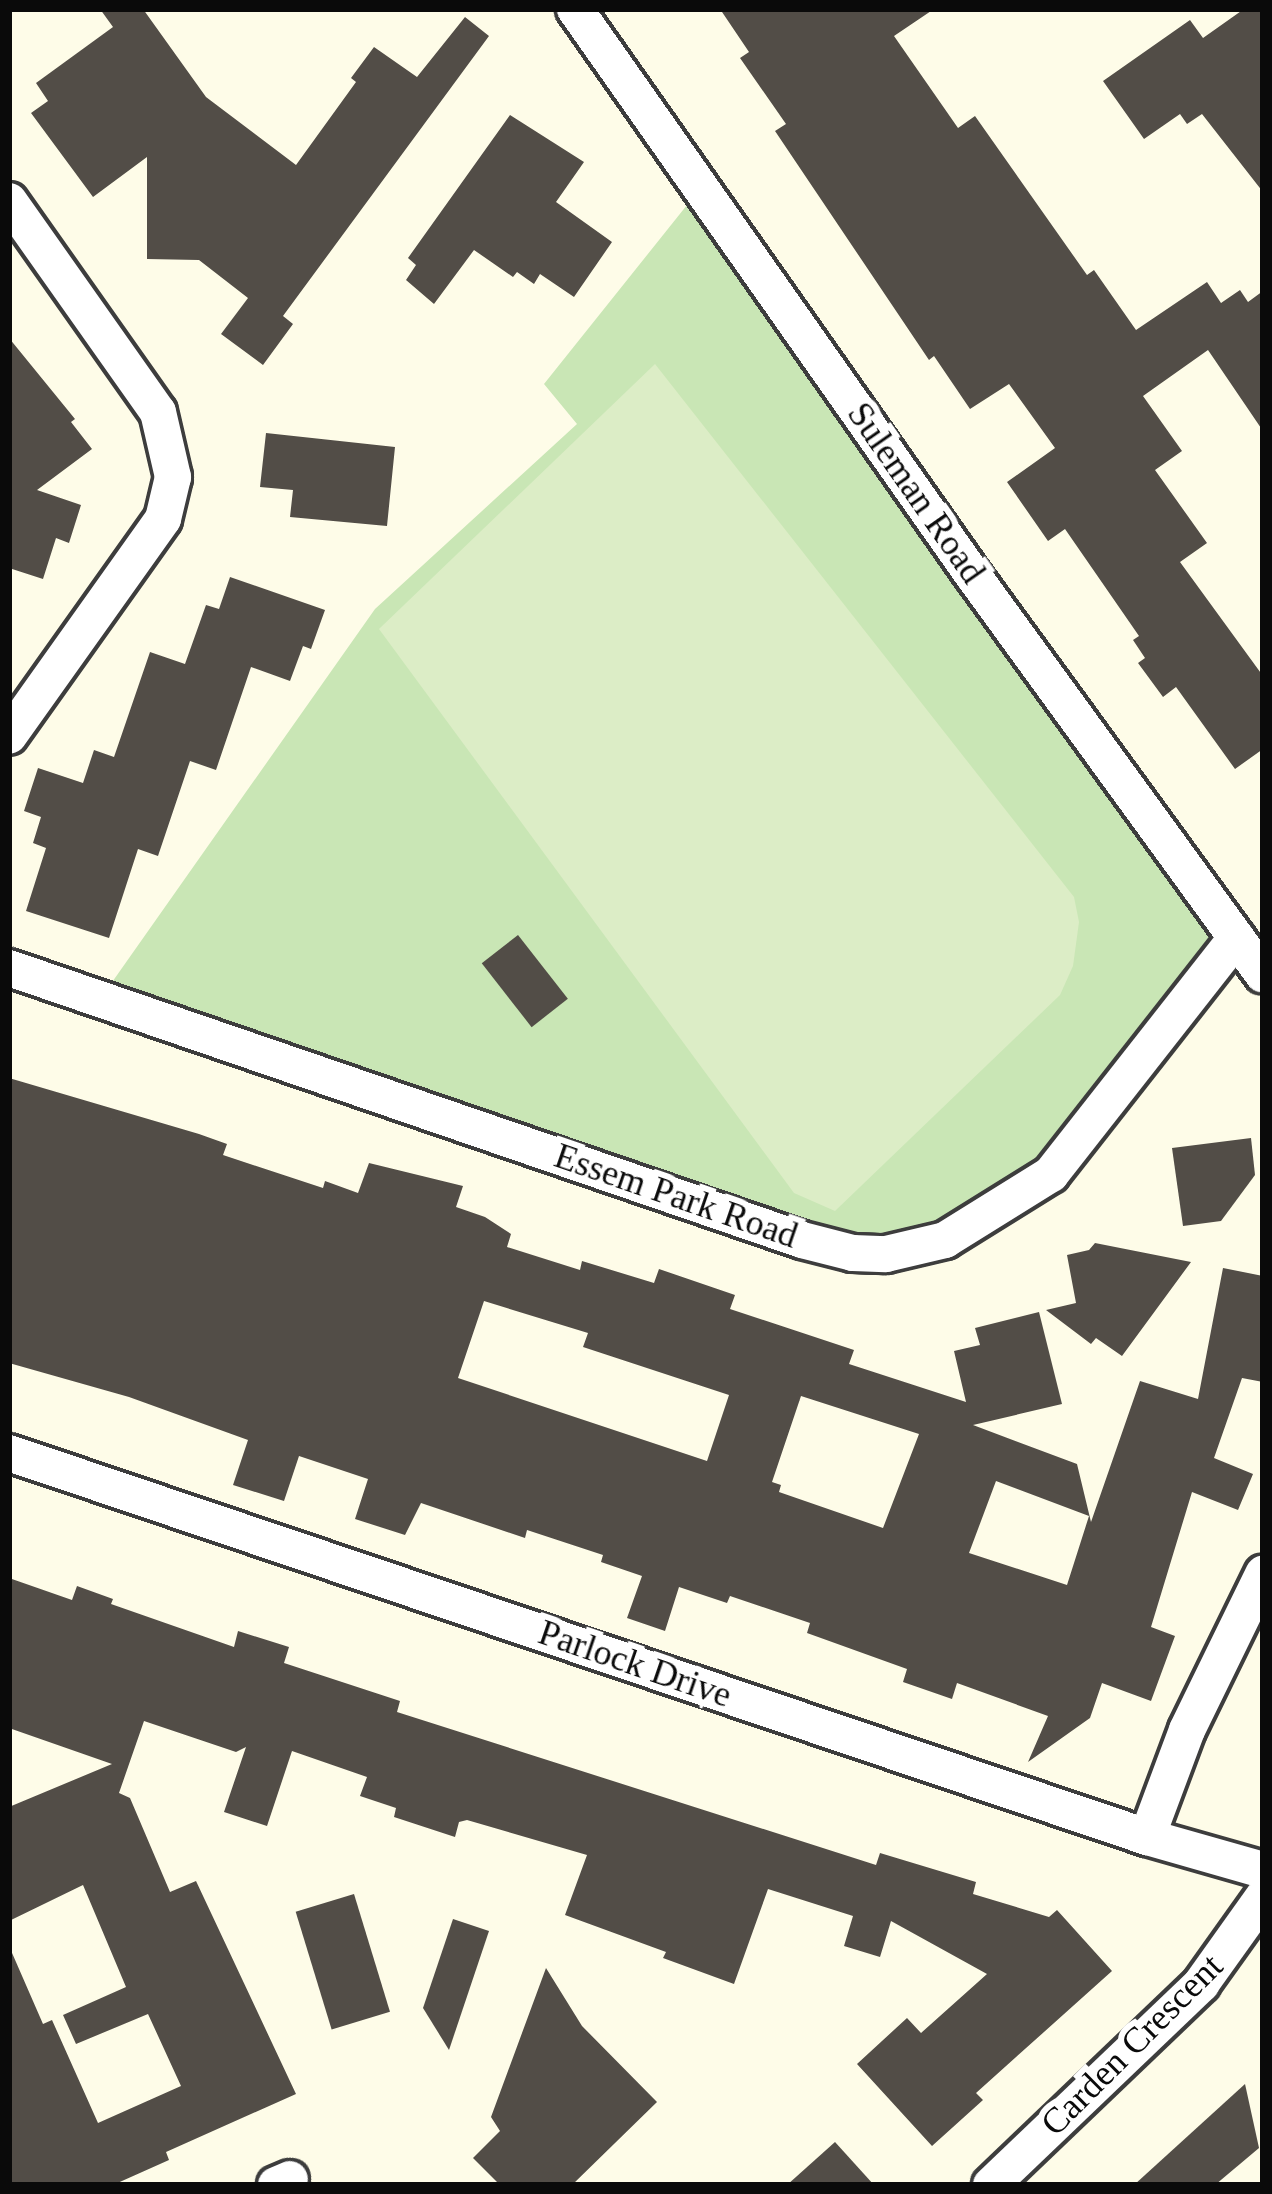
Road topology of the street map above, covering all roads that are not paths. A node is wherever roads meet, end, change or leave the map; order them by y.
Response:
1 (574, 9) edge
2 (9, 201) edge
3 (9, 736) edge
4 (1236, 938) junction
5 (9, 968) edge
6 (1263, 974) edge
7 (9, 1453) edge
8 (1263, 1574) edge
9 (1147, 1837) junction
10 (1263, 1870) edge
11 (1263, 1897) edge
12 (991, 2185) edge

1 - 4 street, Suleman Road
2 - 3 street
4 - 5 street, Essem Park Road
4 - 6 street, Suleman Road
7 - 9 street, Parlock Drive
8 - 9 street
9 - 10 street, Parlock Drive
11 - 12 street, Carden Crescent

